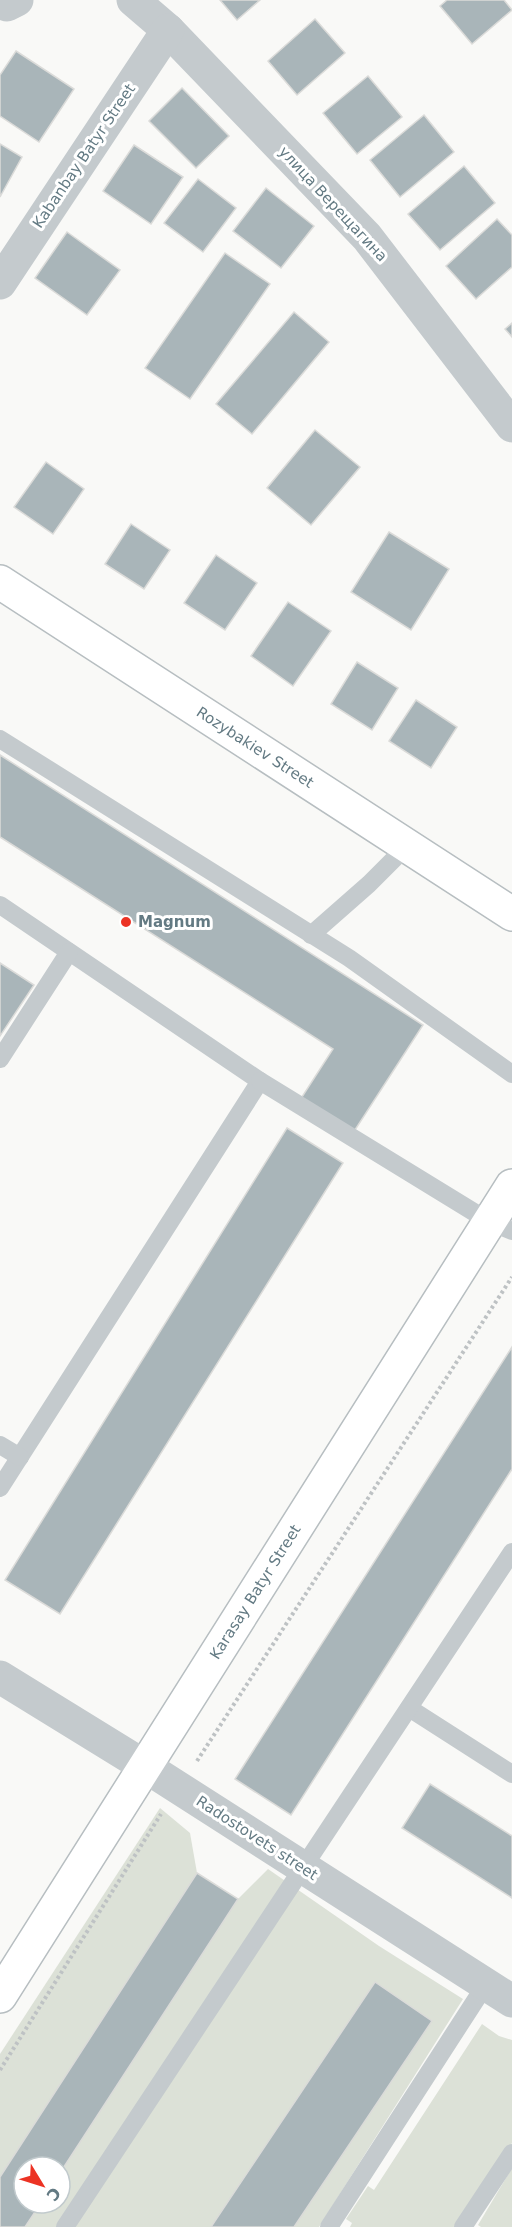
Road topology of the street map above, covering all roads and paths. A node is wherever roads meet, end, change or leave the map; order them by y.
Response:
1 (17, 0) edge
2 (133, 0) edge
3 (0, 2) edge
4 (168, 30) junction
5 (0, 283) edge
6 (512, 426) edge
7 (0, 582) edge
8 (0, 739) edge
9 (407, 846) junction
10 (0, 905) edge
11 (512, 914) edge
12 (311, 935) junction
13 (69, 952) junction
14 (0, 1059) edge
15 (512, 1074) edge
16 (260, 1081) junction
17 (512, 1186) edge
18 (501, 1226) edge
19 (512, 1277) edge
20 (0, 1445) edge
21 (20, 1457) junction
22 (0, 1488) edge
23 (512, 1552) edge
24 (0, 1677) edge
25 (409, 1708) junction
26 (146, 1767) junction
27 (512, 1774) edge
28 (179, 1788) junction
29 (303, 1867) junction
30 (499, 1993) edge
31 (0, 1996) edge
32 (0, 2070) edge
33 (512, 2153) edge
34 (65, 2227) edge
35 (329, 2227) edge
36 (463, 2227) edge

1 - 3 street
2 - 4 street, улица Верещагина
4 - 5 street, Kabanbay Batyr Street
4 - 6 street, улица Верещагина
7 - 9 street, Rozybakiev Street
8 - 12 lane
9 - 11 street, Rozybakiev Street
9 - 12 lane
10 - 13 lane
12 - 15 lane
13 - 14 lane
13 - 16 lane
16 - 18 lane
16 - 21 lane
17 - 18 street, Karasay Batyr Street
18 - 26 street, Karasay Batyr Street
19 - 28 path
20 - 21 lane
21 - 22 lane
23 - 25 lane
24 - 26 street, Radostovets street
25 - 27 lane
25 - 29 lane
26 - 28 street, Radostovets street
26 - 31 street, Karasay Batyr Street
28 - 29 street, Radostovets street
28 - 32 path
29 - 30 street, Radostovets street
29 - 34 lane
30 - 35 lane
33 - 36 lane

